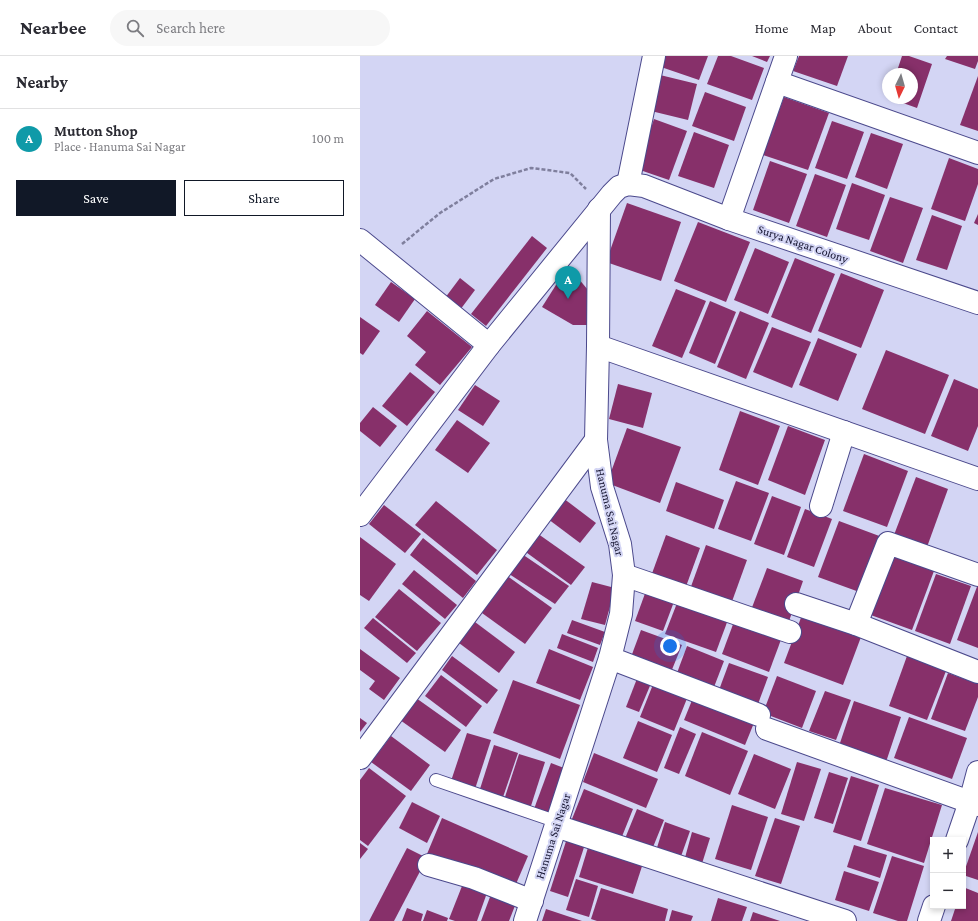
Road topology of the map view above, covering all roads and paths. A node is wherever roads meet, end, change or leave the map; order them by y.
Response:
1 (654, 56) edge
2 (786, 56) edge
3 (777, 82) junction
4 (978, 153) edge
5 (628, 184) junction
6 (599, 209) junction
7 (729, 218) junction
8 (362, 247) edge
9 (384, 259) junction
10 (978, 303) edge
11 (489, 345) junction
12 (598, 346) junction
13 (844, 432) junction
14 (596, 440) junction
15 (978, 479) edge
16 (821, 506) dead end
17 (360, 515) edge
18 (624, 575) junction
19 (978, 575) edge
20 (796, 604) dead end
21 (856, 624) junction
22 (790, 632) dead end
23 (610, 658) junction
24 (978, 672) edge
25 (360, 758) edge
26 (978, 772) edge
27 (436, 780) dead end
28 (974, 804) edge
29 (557, 824) junction
30 (958, 837) edge
31 (429, 865) dead end
32 (532, 900) junction
33 (933, 909) edge
34 (525, 921) edge
35 (845, 921) edge
36 (928, 921) edge

1 - 5 street
2 - 3 street
3 - 4 street
3 - 7 street
5 - 6 street
5 - 7 street, Surya Nagar Colony
6 - 9 path
6 - 11 street
6 - 12 street, Hanuma Sai Nagar
7 - 10 street, Surya Nagar Colony
8 - 9 street
9 - 11 street
11 - 17 street
12 - 13 street
12 - 14 street, Hanuma Sai Nagar
13 - 15 street
13 - 16 street
14 - 18 street, Hanuma Sai Nagar
14 - 25 street
18 - 22 street
18 - 23 street, Hanuma Sai Nagar
19 - 21 street
20 - 21 street
21 - 24 street
23 - 28 street
23 - 29 street, Hanuma Sai Nagar
26 - 28 street
27 - 29 lane
28 - 30 street
29 - 32 street, Hanuma Sai Nagar
29 - 35 street
31 - 32 street
32 - 34 street, Hanuma Sai Nagar
33 - 36 street

